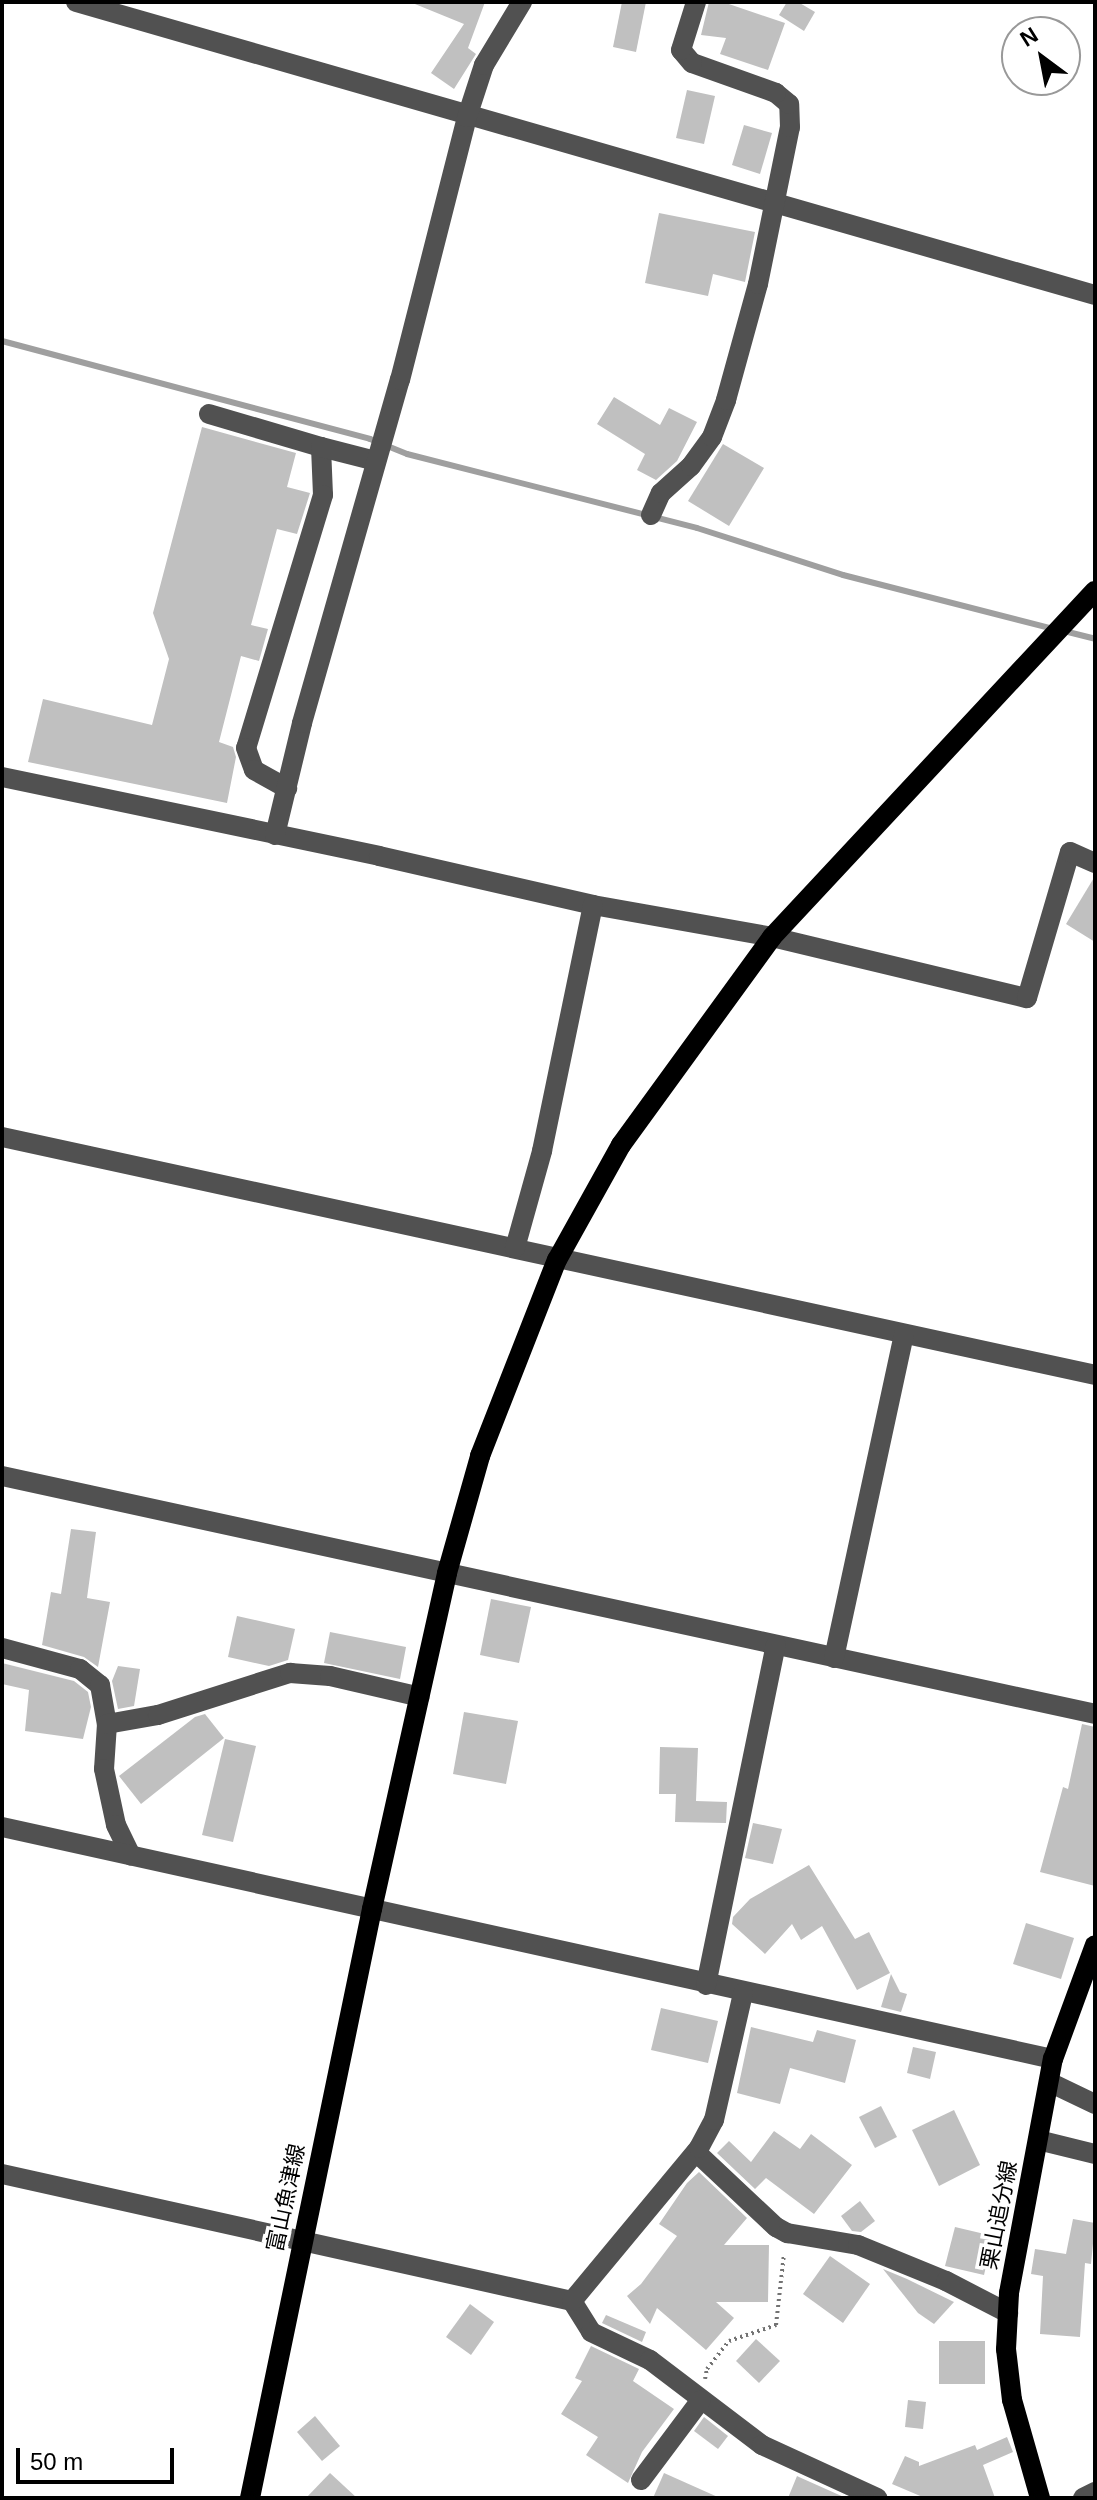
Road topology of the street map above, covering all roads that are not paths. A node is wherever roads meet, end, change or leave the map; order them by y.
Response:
1 (522, 2) edge
2 (696, 2) edge
3 (87, 3) edge
4 (467, 117) junction
5 (773, 203) junction
6 (1095, 295) edge
7 (209, 414) dead end
8 (321, 447) junction
9 (376, 461) junction
10 (651, 515) dead end
11 (1095, 591) edge
12 (2, 777) edge
13 (287, 788) junction
14 (275, 835) junction
15 (1095, 863) edge
16 (593, 905) junction
17 (772, 937) junction
18 (2, 1137) edge
19 (515, 1248) junction
20 (557, 1260) junction
21 (904, 1334) junction
22 (1095, 1375) edge
23 (2, 1476) edge
24 (447, 1573) junction
25 (776, 1645) junction
26 (2, 1648) edge
27 (834, 1658) junction
28 (420, 1697) junction
29 (1095, 1714) edge
30 (107, 1724) junction
31 (2, 1827) edge
32 (131, 1856) junction
33 (372, 1909) junction
34 (1095, 1945) edge
35 (706, 1985) junction
36 (743, 1993) junction
37 (1053, 2059) junction
38 (1049, 2082) junction
39 (1095, 2104) edge
40 (1038, 2140) junction
41 (696, 2152) junction
42 (1095, 2154) edge
43 (2, 2174) edge
44 (302, 2239) junction
45 (572, 2301) junction
46 (1008, 2313) junction
47 (700, 2401) junction
48 (641, 2480) dead end
49 (846, 2492) edge
50 (1095, 2492) edge
51 (250, 2498) edge
52 (877, 2498) edge
53 (1040, 2498) edge
54 (1083, 2498) edge

1 - 4 street
2 - 5 street
3 - 4 street
4 - 5 street
4 - 9 street
5 - 6 street
5 - 10 street
7 - 8 street
8 - 9 street
8 - 13 street
9 - 13 street
11 - 17 main road, 富山魚津線
12 - 14 street
13 - 14 street
14 - 16 street
15 - 17 street
16 - 17 street
16 - 19 street
17 - 20 main road, 富山魚津線
18 - 19 street
19 - 20 street
20 - 21 street
20 - 24 main road, 富山魚津線
21 - 22 street
21 - 27 street
23 - 24 street
24 - 25 street
24 - 28 main road, 富山魚津線
25 - 27 street
25 - 35 street
26 - 30 street
27 - 29 street
28 - 30 street
28 - 33 main road, 富山魚津線
30 - 32 street
31 - 32 street
32 - 33 street
33 - 35 street
33 - 44 main road, 富山魚津線
34 - 37 main road, 栗山追分線
35 - 36 street
36 - 37 street
36 - 41 street
37 - 38 main road, 栗山追分線
38 - 39 street
38 - 40 main road, 栗山追分線
40 - 42 street
40 - 46 main road, 栗山追分線
41 - 45 street
41 - 46 street
43 - 44 street
44 - 45 street
44 - 51 main road, 富山魚津線
45 - 47 street
46 - 53 main road, 栗山追分線
47 - 48 street
47 - 49 street
49 - 52 street
50 - 54 street

